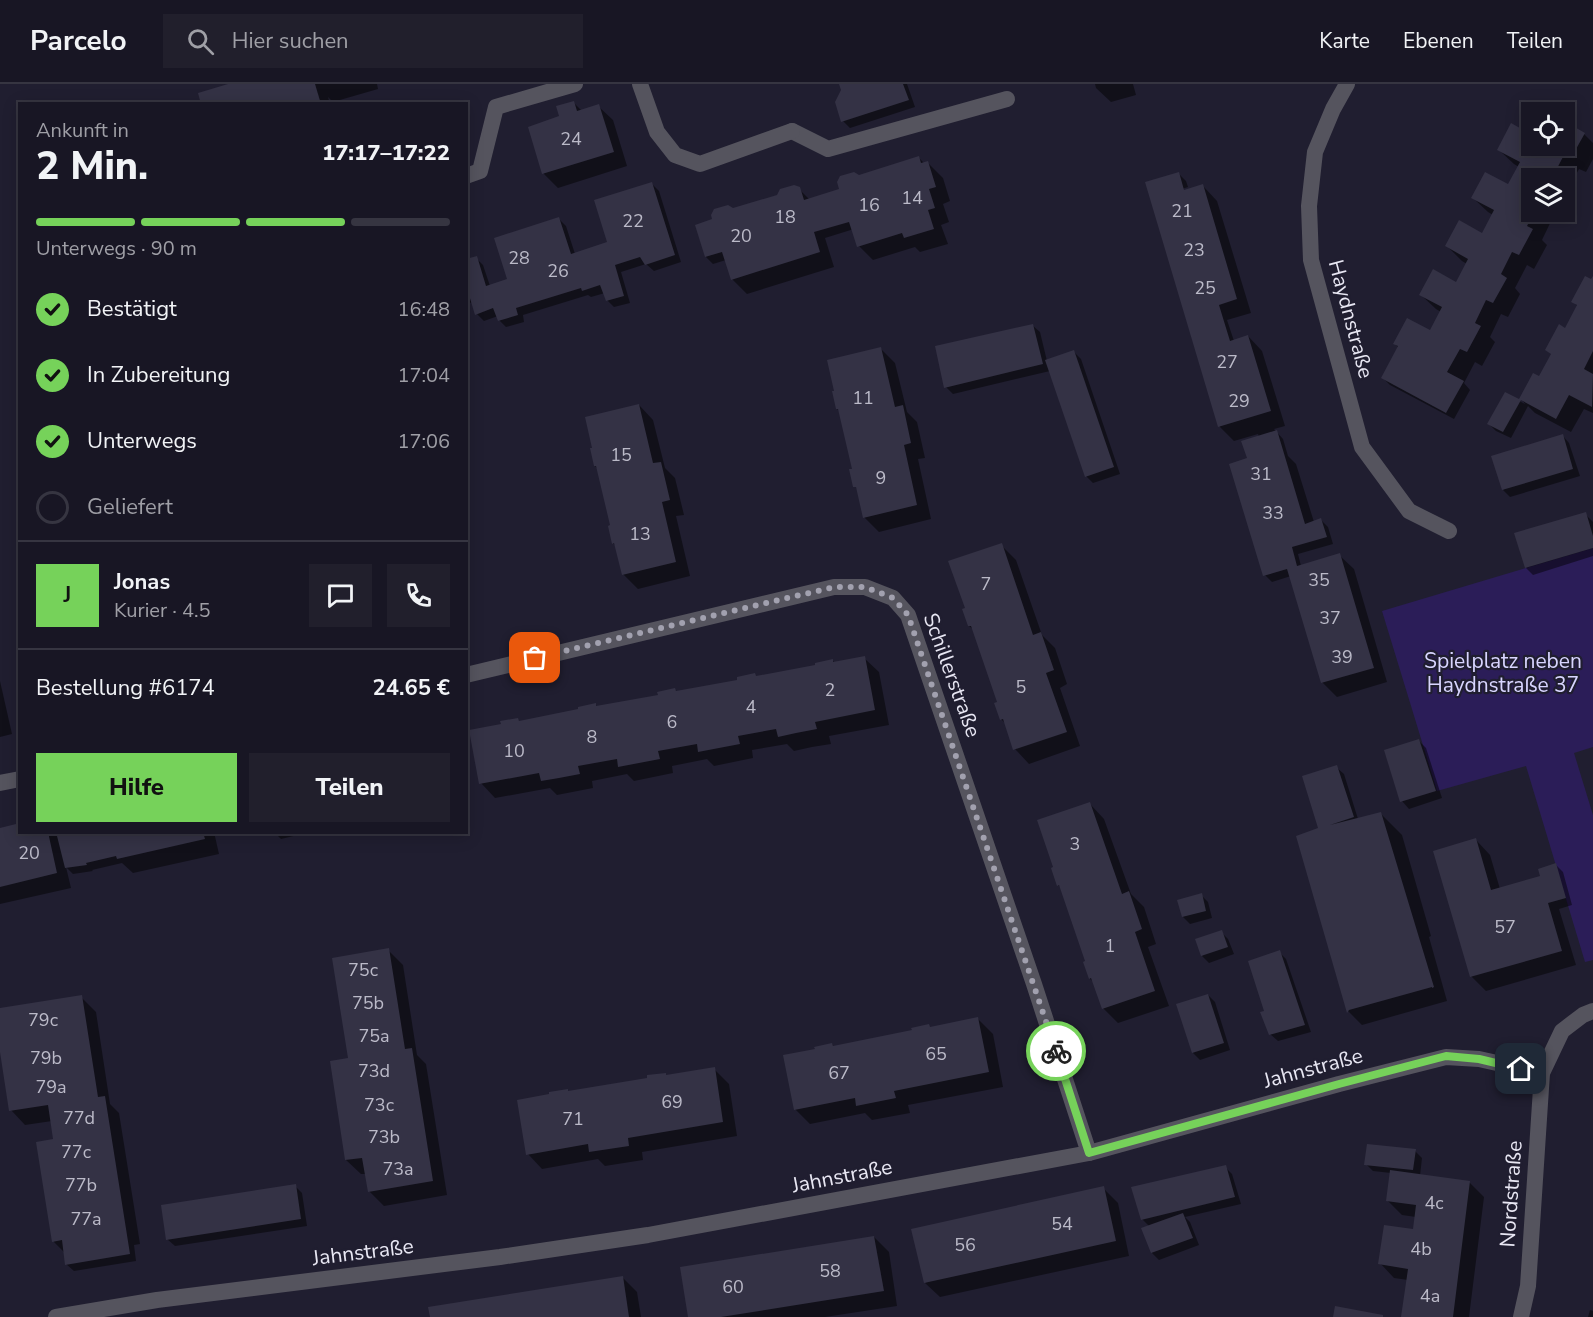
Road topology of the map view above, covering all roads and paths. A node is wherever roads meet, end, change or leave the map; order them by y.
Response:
1 (574, 84) edge
2 (640, 84) edge
3 (1347, 84) edge
4 (1007, 99) dead end
5 (468, 175) edge
6 (1449, 531) dead end
7 (468, 675) edge
8 (18, 779) edge
9 (0, 783) edge
10 (1593, 1011) edge
11 (1542, 1073) junction
12 (1089, 1153) junction
13 (56, 1317) edge
14 (1521, 1317) edge

1 - 5 street
2 - 4 street
3 - 6 street, Haydnstraße
7 - 12 street, Schillerstraße
8 - 9 street
10 - 11 street
11 - 12 street, Jahnstraße
11 - 14 street, Nordstraße
12 - 13 street, Jahnstraße

